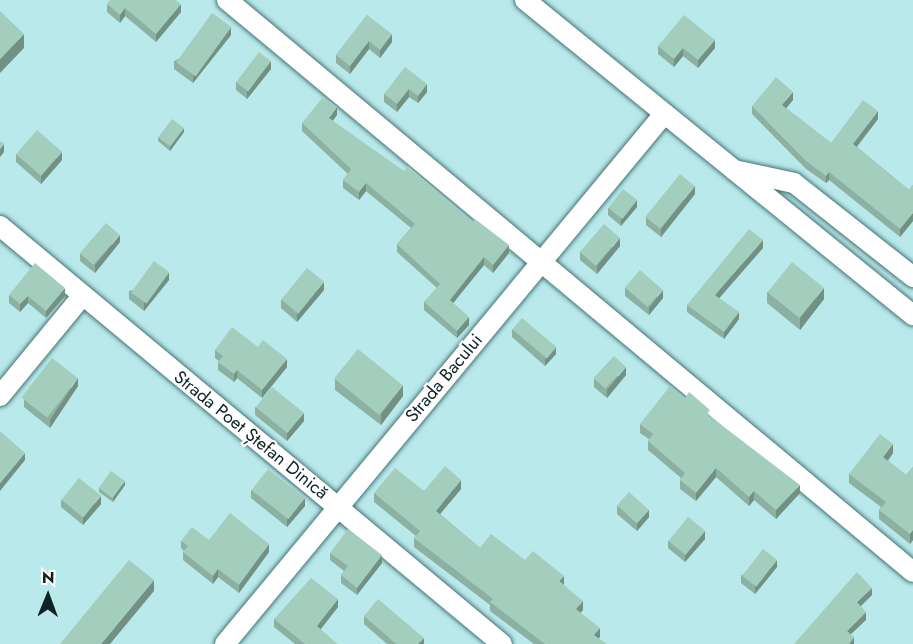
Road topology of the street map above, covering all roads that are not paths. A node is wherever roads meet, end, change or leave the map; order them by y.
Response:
1 (227, 0) edge
2 (525, 0) edge
3 (664, 114) junction
4 (733, 170) junction
5 (0, 226) edge
6 (540, 263) junction
7 (913, 277) edge
8 (82, 296) junction
9 (913, 315) edge
10 (0, 396) edge
11 (337, 506) junction
12 (913, 573) edge
13 (225, 644) edge
14 (501, 644) edge

1 - 6 street
2 - 3 street
3 - 4 street
3 - 6 street, Strada Bacului
4 - 7 street
4 - 9 street
5 - 8 street, Strada Poet Ștefan Dinică
6 - 11 street, Strada Bacului
6 - 12 street
8 - 10 street
8 - 11 street, Strada Poet Ștefan Dinică
11 - 13 street, Strada Bacului
11 - 14 street, Strada Poet Ștefan Dinică

